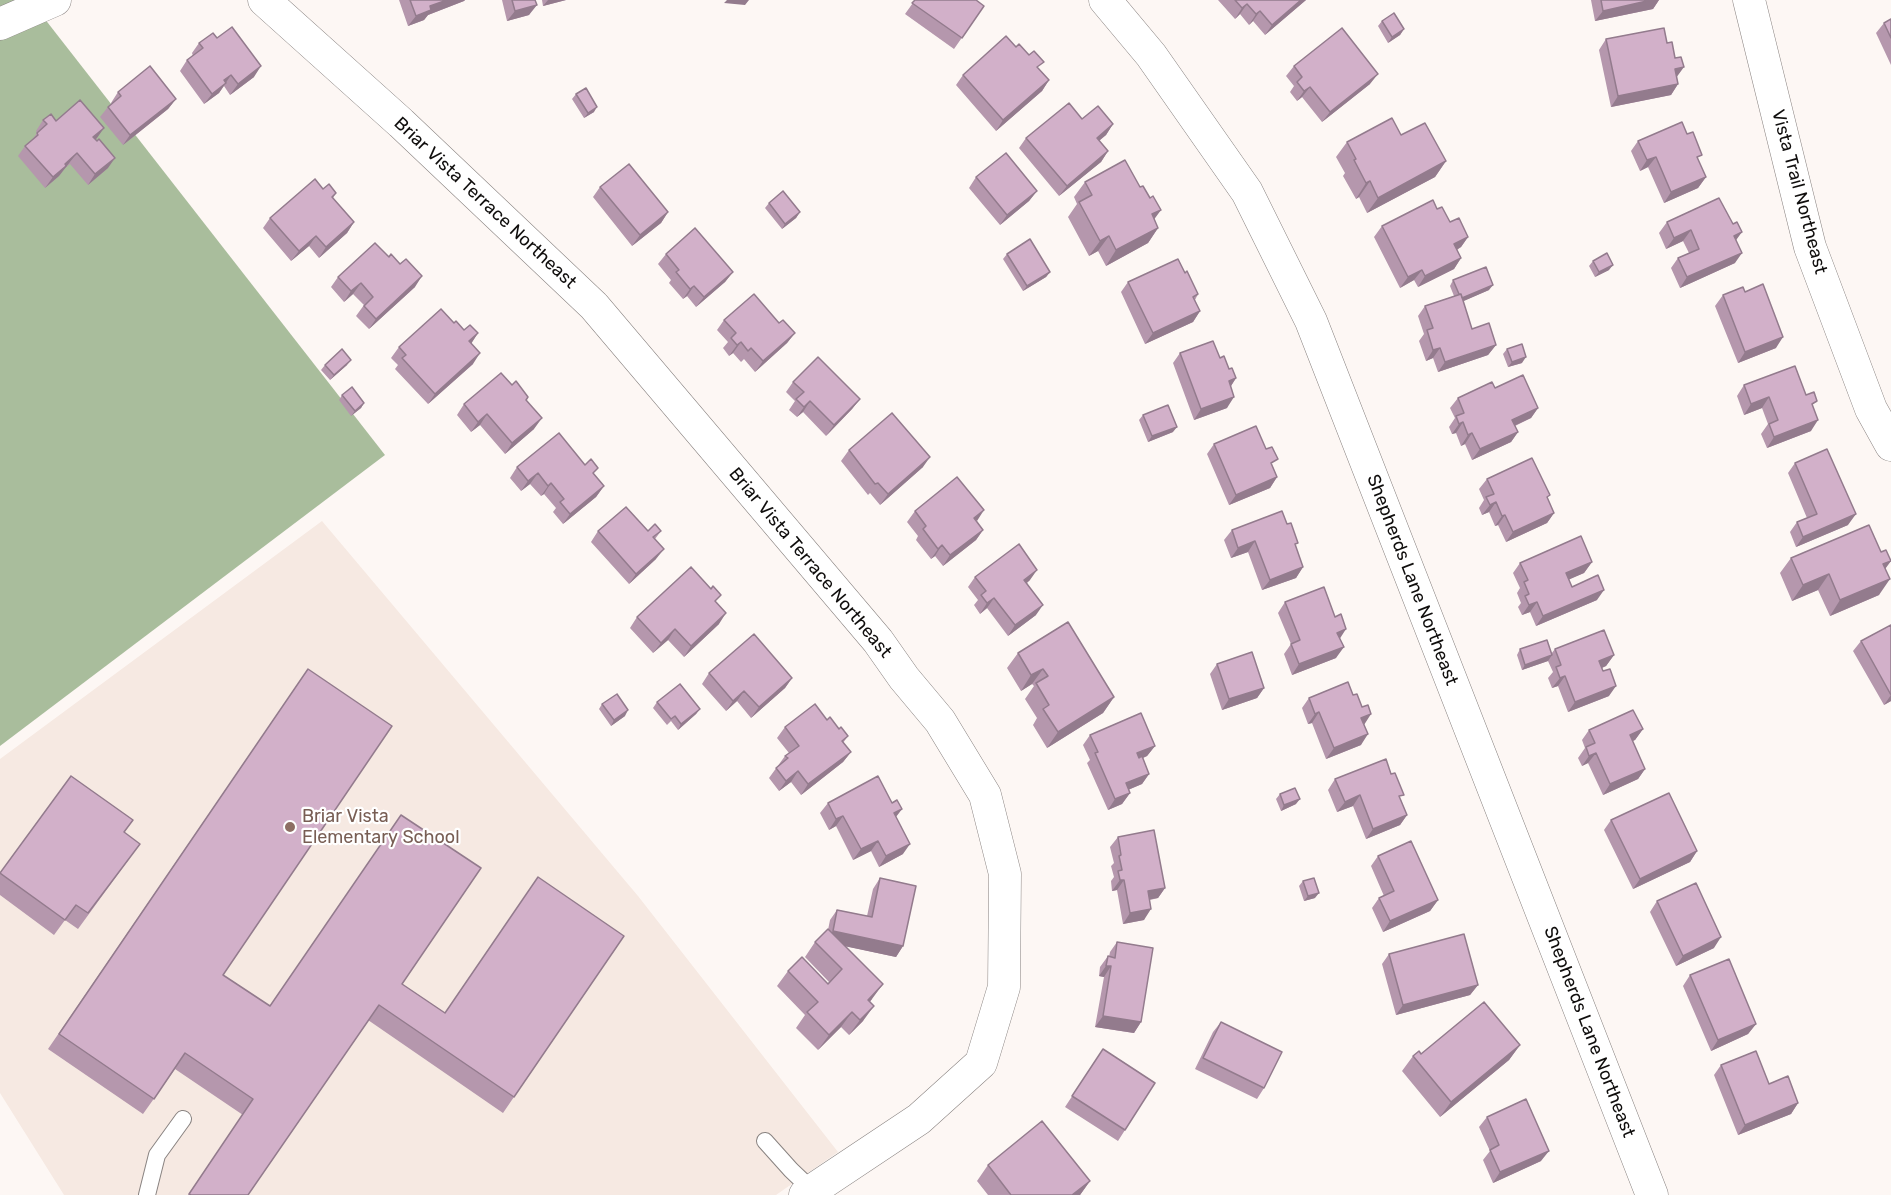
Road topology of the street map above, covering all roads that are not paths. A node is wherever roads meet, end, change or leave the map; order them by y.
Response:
1 (55, 0) edge
2 (264, 0) edge
3 (1105, 0) edge
4 (1749, 0) edge
5 (0, 24) edge
6 (1891, 445) edge
7 (183, 1119) dead end
8 (765, 1141) dead end
9 (809, 1192) edge
10 (147, 1195) edge
11 (1652, 1195) edge

1 - 5 street
2 - 9 street, Briar Vista Terrace Northeast
3 - 11 street, Shepherds Lane Northeast
4 - 6 street, Vista Trail Northeast
7 - 10 lane
8 - 9 lane

